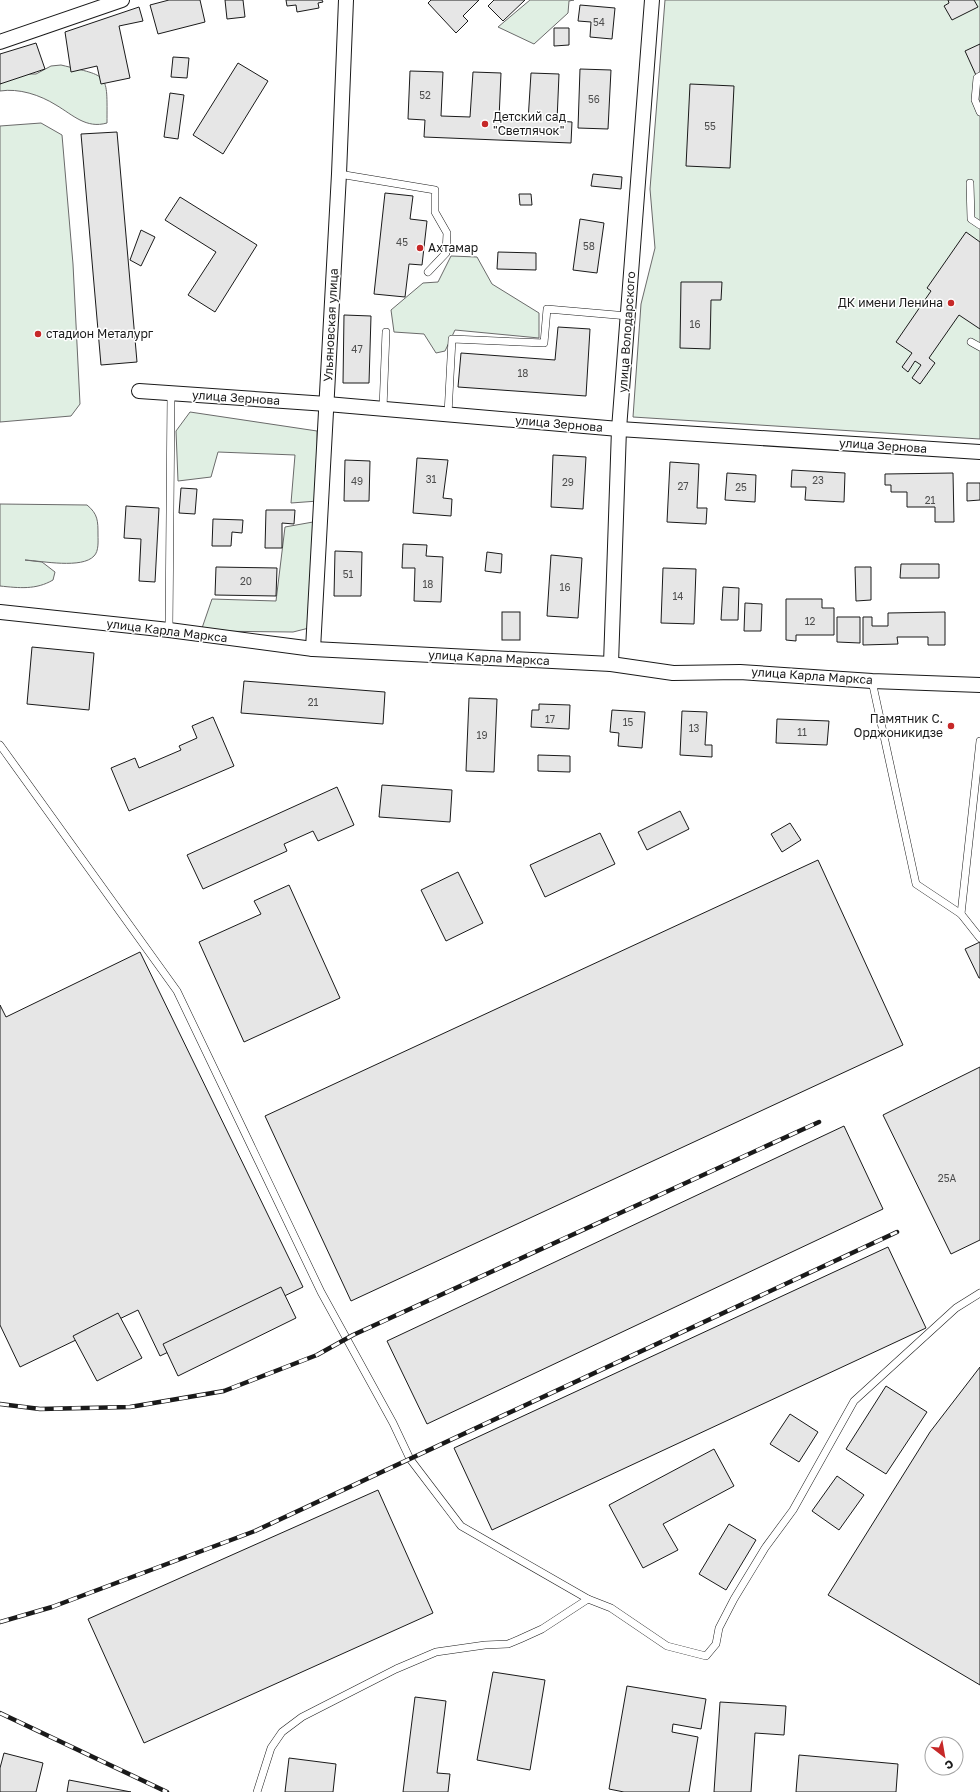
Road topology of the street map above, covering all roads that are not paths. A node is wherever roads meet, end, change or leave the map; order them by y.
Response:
1 (122, 0) edge
2 (346, 0) edge
3 (652, 0) edge
4 (0, 42) edge
5 (980, 76) edge
6 (980, 112) edge
7 (339, 174) junction
8 (970, 183) dead end
9 (980, 225) edge
10 (428, 272) dead end
11 (628, 316) junction
12 (386, 332) dead end
13 (971, 342) dead end
14 (980, 347) edge
15 (139, 391) dead end
16 (171, 394) junction
17 (327, 404) junction
18 (383, 408) junction
19 (448, 414) junction
20 (619, 429) junction
21 (980, 452) edge
22 (0, 612) edge
23 (169, 630) junction
24 (313, 649) junction
25 (611, 664) junction
26 (872, 681) junction
27 (980, 685) edge
28 (980, 741) edge
29 (0, 745) edge
30 (961, 914) junction
31 (980, 938) edge
32 (980, 1292) edge
33 (588, 1598) junction
34 (256, 1792) edge

1 - 4 street
2 - 7 street, Ульяновская улица
3 - 11 street, улица Володарского
5 - 6 lane
7 - 10 lane
7 - 17 street, Ульяновская улица
8 - 9 lane
11 - 19 lane
11 - 20 street, улица Володарского
12 - 18 lane
13 - 14 lane
15 - 16 street, улица Зернова
16 - 17 street, улица Зернова
16 - 23 lane
17 - 18 street, улица Зернова
17 - 24 street, Ульяновская улица
18 - 19 street, улица Зернова
19 - 20 street, улица Зернова
20 - 21 street, улица Зернова
20 - 25 street, улица Володарского
22 - 23 street, улица Карла Маркса
23 - 24 street, улица Карла Маркса
24 - 25 street, улица Карла Маркса
25 - 26 street, улица Карла Маркса
26 - 27 street, улица Карла Маркса
26 - 30 lane
28 - 30 lane
29 - 33 lane
30 - 31 lane
32 - 33 lane
33 - 34 lane

